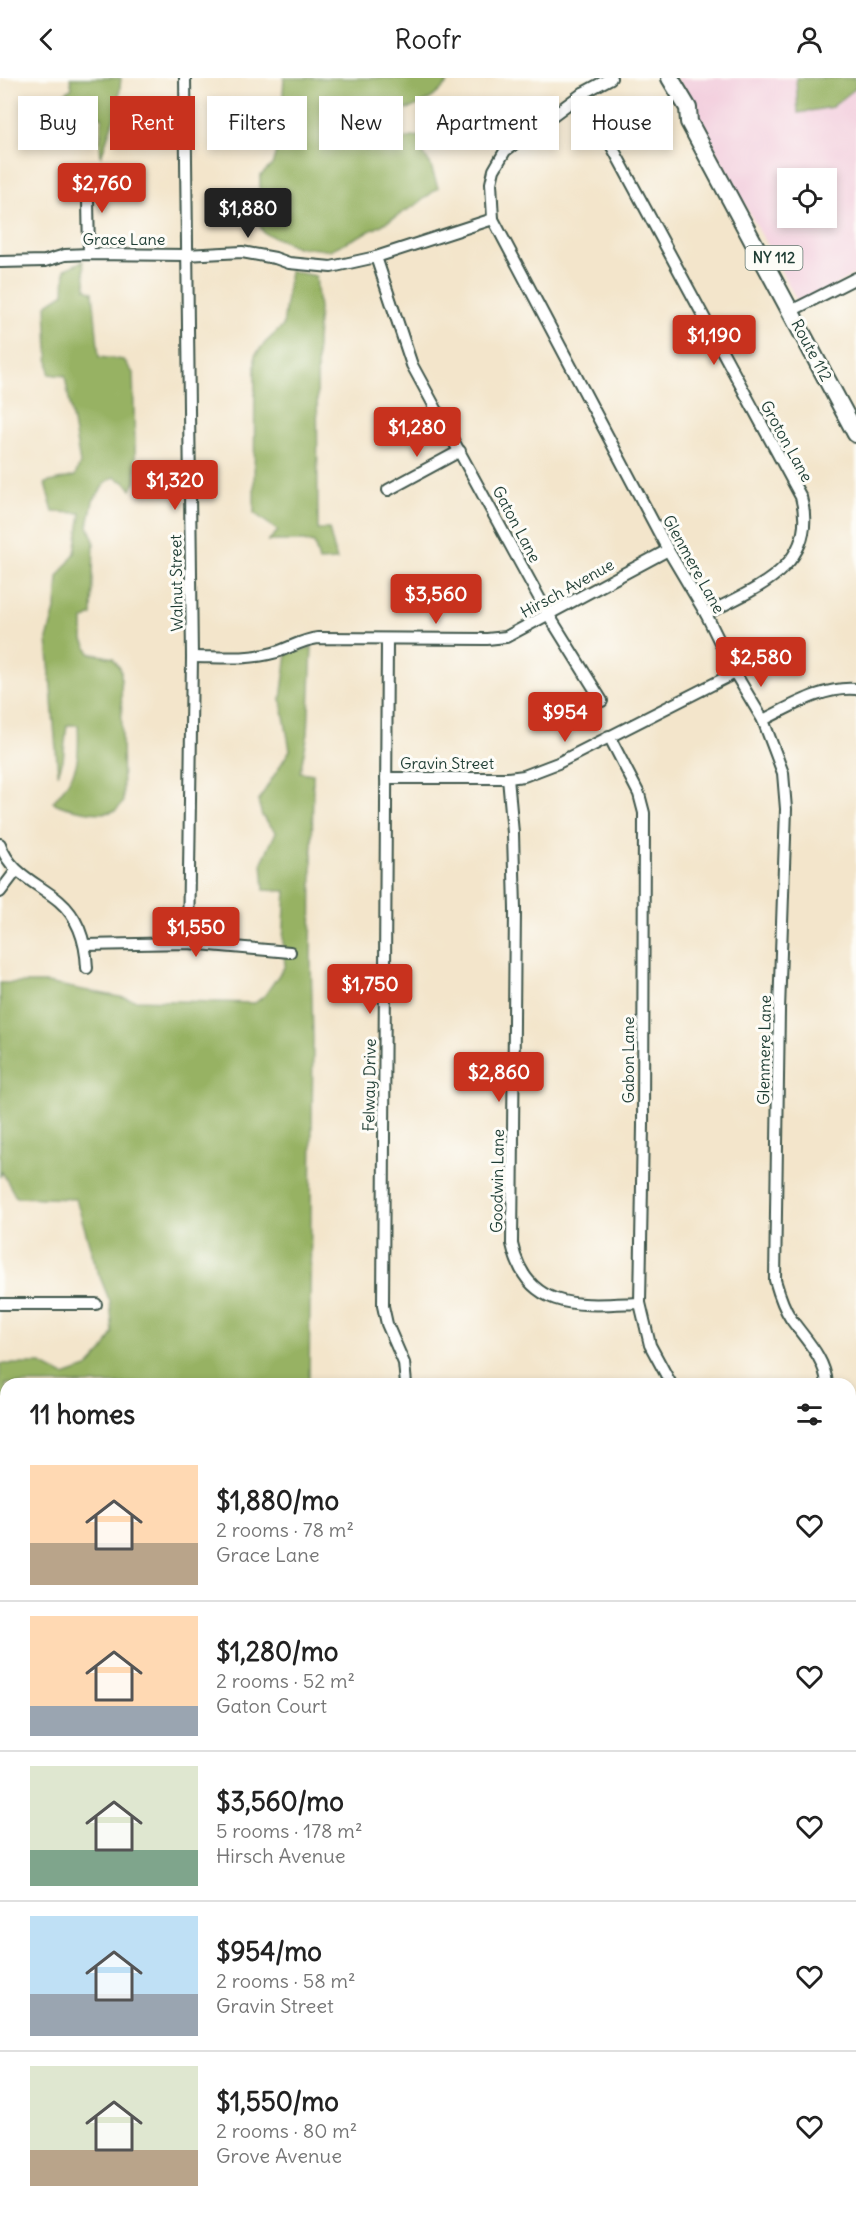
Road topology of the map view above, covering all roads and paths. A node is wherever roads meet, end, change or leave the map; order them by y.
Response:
1 (185, 78) edge
2 (611, 78) edge
3 (670, 78) edge
4 (583, 93) junction
5 (97, 172) dead end
6 (493, 219) junction
7 (89, 254) junction
8 (186, 255) junction
9 (376, 257) junction
10 (0, 262) edge
11 (856, 278) edge
12 (796, 309) junction
13 (856, 414) edge
14 (856, 434) edge
15 (460, 451) junction
16 (388, 490) dead end
17 (668, 550) junction
18 (548, 614) junction
19 (706, 614) junction
20 (387, 639) junction
21 (192, 657) junction
22 (735, 673) junction
23 (856, 689) edge
24 (602, 701) dead end
25 (763, 720) junction
26 (609, 736) junction
27 (386, 778) junction
28 (508, 778) junction
29 (0, 844) edge
30 (16, 871) junction
31 (0, 892) edge
32 (188, 943) junction
33 (85, 945) junction
34 (290, 952) dead end
35 (87, 968) dead end
36 (640, 1303) junction
37 (0, 1304) edge
38 (96, 1304) dead end
39 (405, 1378) edge
40 (668, 1378) edge
41 (826, 1378) edge

1 - 8 street, Walnut Street
2 - 4 street, Glenmere Lane
3 - 12 main road, Route 112 / NY 112
4 - 6 street, Glenmere Lane
4 - 19 street, Groton Lane
5 - 7 street
6 - 9 street, Grace Lane
6 - 17 street, Glenmere Lane
7 - 8 street, Grace Lane
7 - 10 street, Grace Lane
8 - 9 street, Grace Lane
8 - 21 street, Walnut Street
9 - 15 street, Gaton Lane
11 - 12 street
12 - 13 main road, Route 112 / NY 112
12 - 14 main road, Route 112 / NY 112
15 - 16 street
15 - 18 street, Gaton Lane
17 - 18 street, Hirsch Avenue
17 - 19 street, Glenmere Lane
18 - 20 street, Hirsch Avenue
18 - 24 street, Gaton Lane
19 - 22 street, Glenmere Lane
20 - 21 street, Hirsch Avenue
20 - 27 street, Felway Drive
21 - 32 street, Walnut Street
22 - 25 street, Glenmere Lane
22 - 26 street, Gravin Street
23 - 25 street
25 - 41 street, Glenmere Lane
26 - 28 street, Gravin Street
26 - 36 street, Gabon Lane
27 - 28 street, Gravin Street
27 - 39 street, Felway Drive
28 - 36 street, Goodwin Lane
29 - 30 street
30 - 31 street
30 - 33 street
32 - 33 street
32 - 34 street
33 - 35 street
36 - 40 street, Gabon Lane
37 - 38 street

